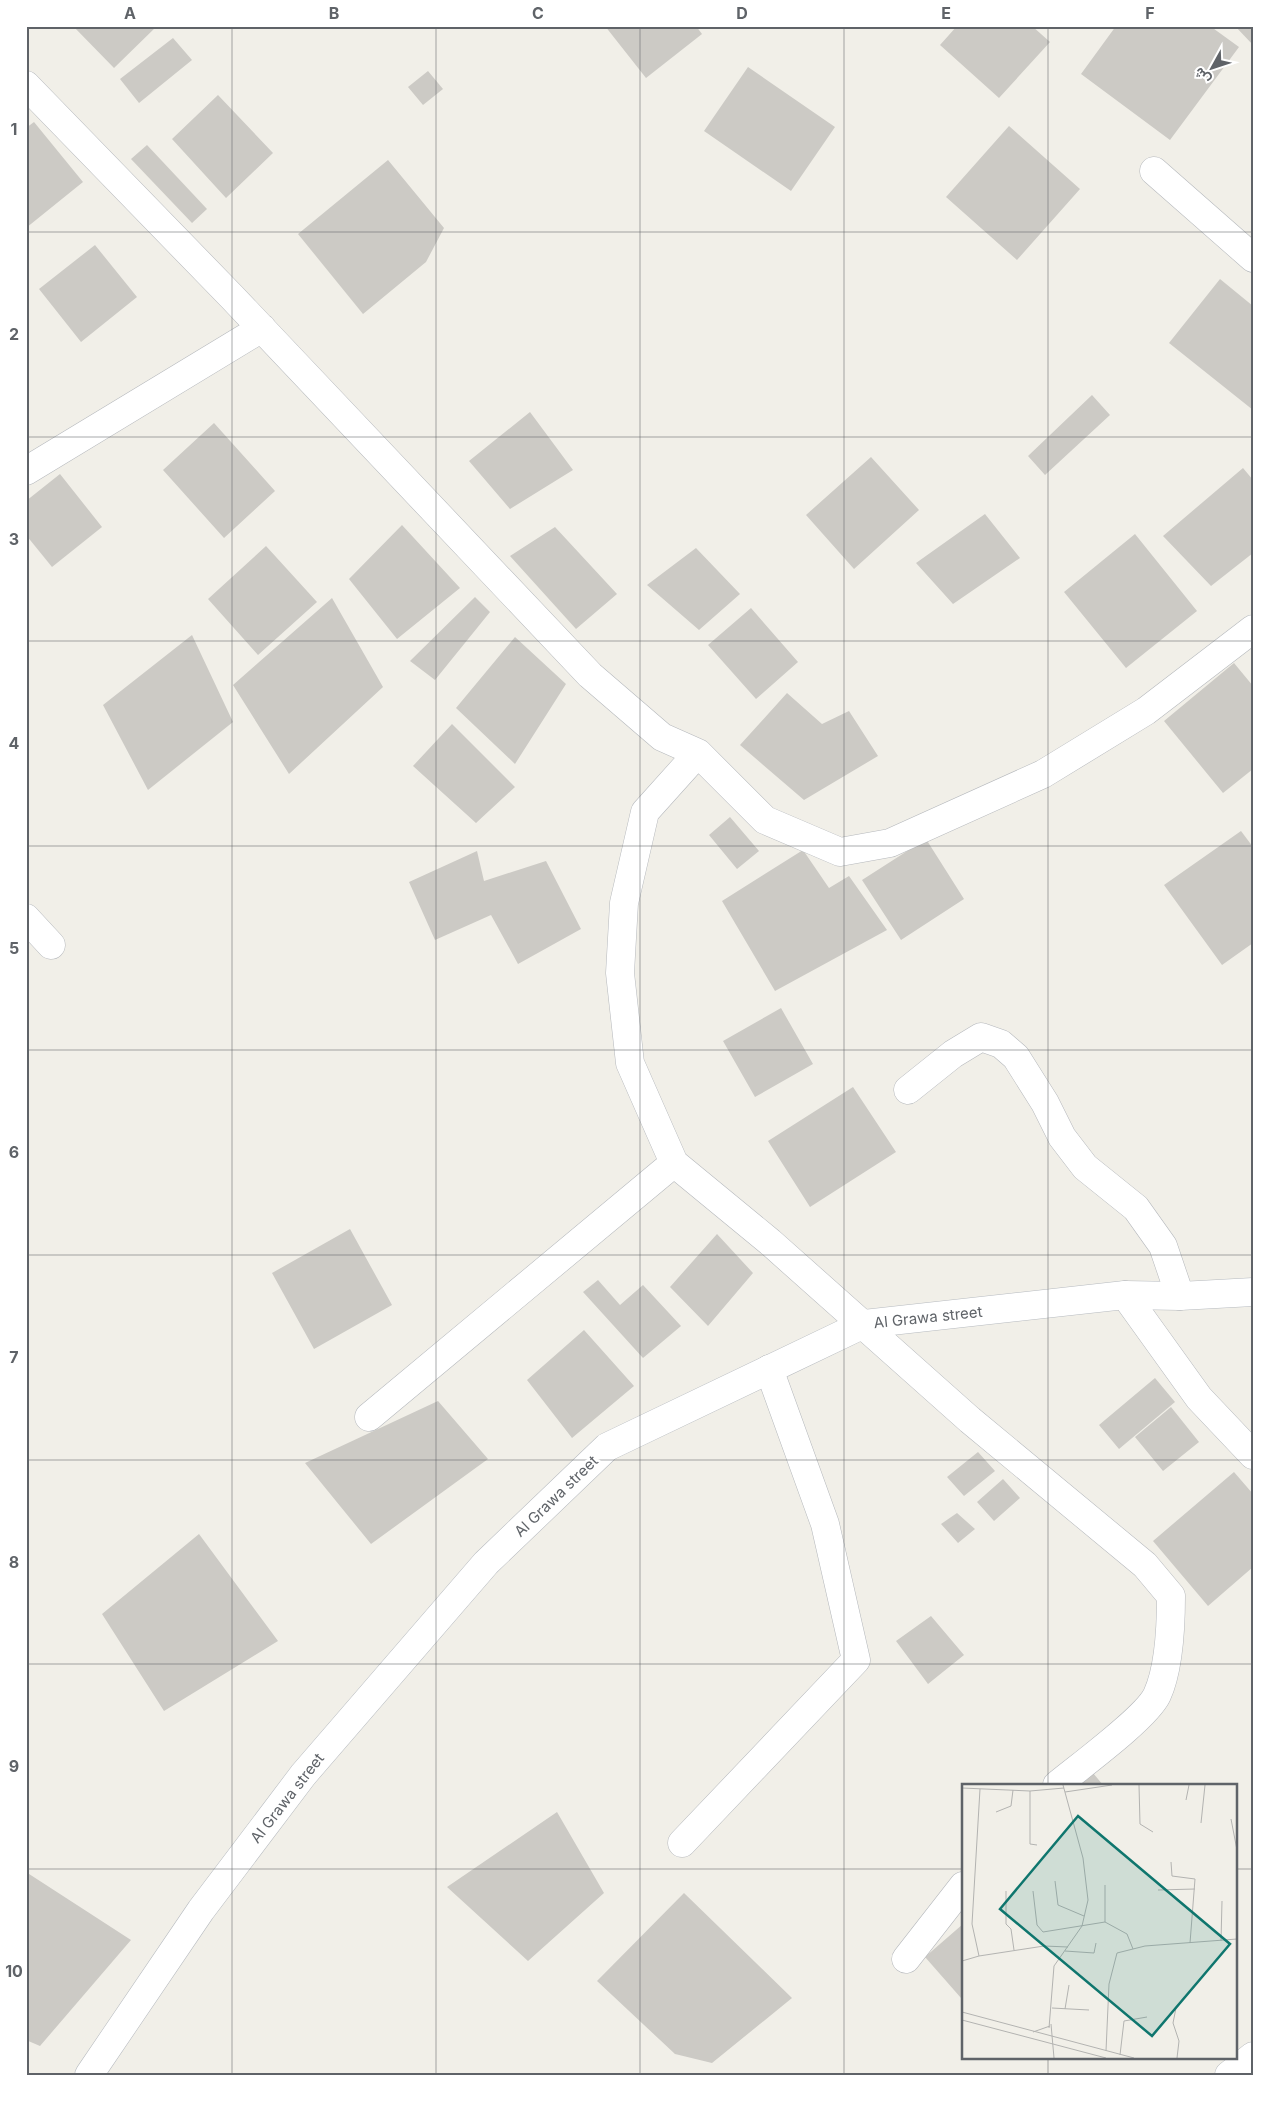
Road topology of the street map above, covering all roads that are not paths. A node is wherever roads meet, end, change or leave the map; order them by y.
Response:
1 (30, 95) edge
2 (1154, 171) dead end
3 (1253, 258) edge
4 (262, 328) junction
5 (26, 470) edge
6 (1253, 629) edge
7 (698, 753) junction
8 (26, 918) edge
9 (50, 946) dead end
10 (908, 1090) dead end
11 (674, 1163) junction
12 (1253, 1292) edge
13 (1125, 1295) junction
14 (1180, 1296) junction
15 (864, 1324) junction
16 (769, 1369) junction
17 (369, 1417) dead end
18 (1253, 1456) edge
19 (1058, 1784) edge
20 (682, 1843) dead end
21 (962, 1887) edge
22 (906, 1959) dead end
23 (1253, 2056) edge
24 (89, 2075) edge
25 (1229, 2075) edge

1 - 4 street
2 - 3 street
4 - 5 street
4 - 7 street
6 - 7 street
7 - 11 street
8 - 9 street
10 - 14 street
11 - 15 street
11 - 17 street
12 - 14 street, Al Grawa street
13 - 14 street, Al Grawa street
13 - 15 street, Al Grawa street
13 - 18 street
15 - 16 street, Al Grawa street
15 - 19 street
16 - 20 street
16 - 24 street, Al Grawa street
21 - 22 street
23 - 25 street

